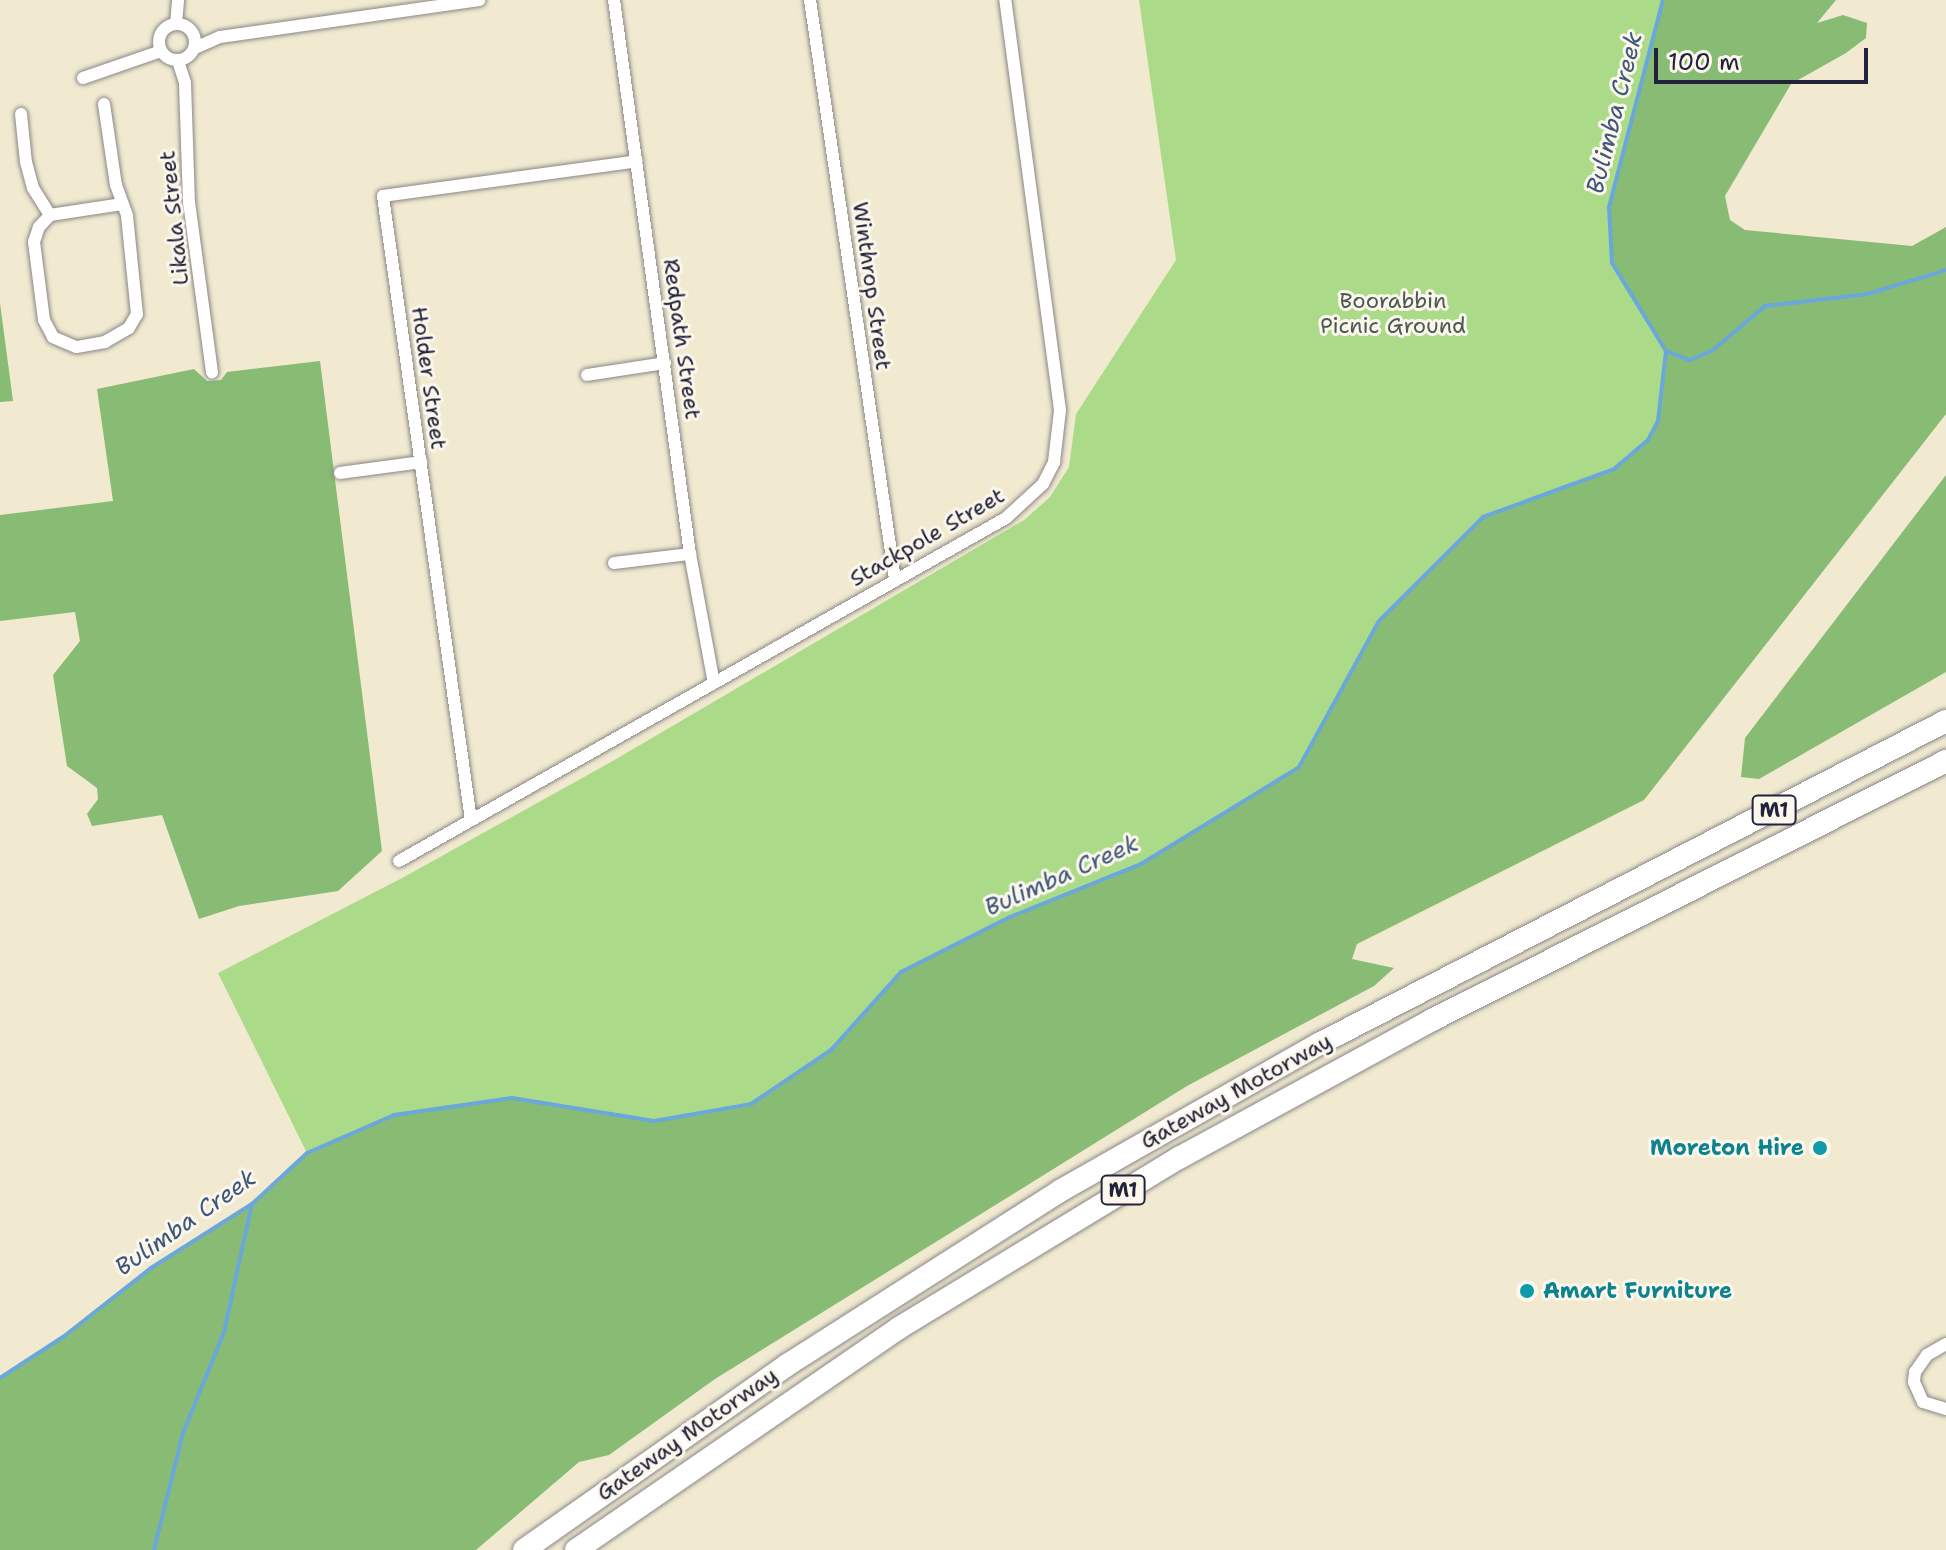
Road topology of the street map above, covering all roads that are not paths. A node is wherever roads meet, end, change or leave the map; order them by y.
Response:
1 (178, 0) edge
2 (479, 0) edge
3 (614, 0) edge
4 (810, 0) edge
5 (1005, 0) edge
6 (181, 25) junction
7 (220, 37) junction
8 (195, 48) junction
9 (161, 51) junction
10 (178, 61) junction
11 (83, 78) dead end
12 (104, 104) dead end
13 (21, 114) dead end
14 (637, 161) junction
15 (122, 204) junction
16 (50, 215) junction
17 (665, 363) junction
18 (212, 372) dead end
19 (587, 375) dead end
20 (421, 462) junction
21 (340, 473) dead end
22 (690, 554) junction
23 (614, 563) dead end
24 (895, 579) junction
25 (714, 683) junction
26 (1946, 721) edge
27 (1942, 765) edge
28 (471, 820) junction
29 (399, 861) dead end
30 (1946, 1344) edge
31 (1946, 1409) edge
32 (524, 1550) edge
33 (576, 1550) edge

1 - 6 street
2 - 7 street
3 - 14 street, Redpath Street
4 - 24 street, Winthrop Street
5 - 24 street, Stackpole Street
6 - 7 street
6 - 8 street
6 - 9 street
7 - 8 street
8 - 10 street
9 - 10 street
9 - 11 street
10 - 18 street, Likala Street
12 - 15 street
13 - 16 street
14 - 17 street, Redpath Street
14 - 20 street, Holder Street
15 - 16 street
15 - 16 street
17 - 19 street
17 - 22 street, Redpath Street
20 - 21 street
20 - 28 street, Holder Street
22 - 23 street
22 - 25 street, Redpath Street
24 - 25 street, Stackpole Street
25 - 28 street, Stackpole Street
26 - 32 highway, Gateway Motorway / M1
27 - 33 highway, Gateway Motorway / M1
28 - 29 street, Stackpole Street
30 - 31 street

